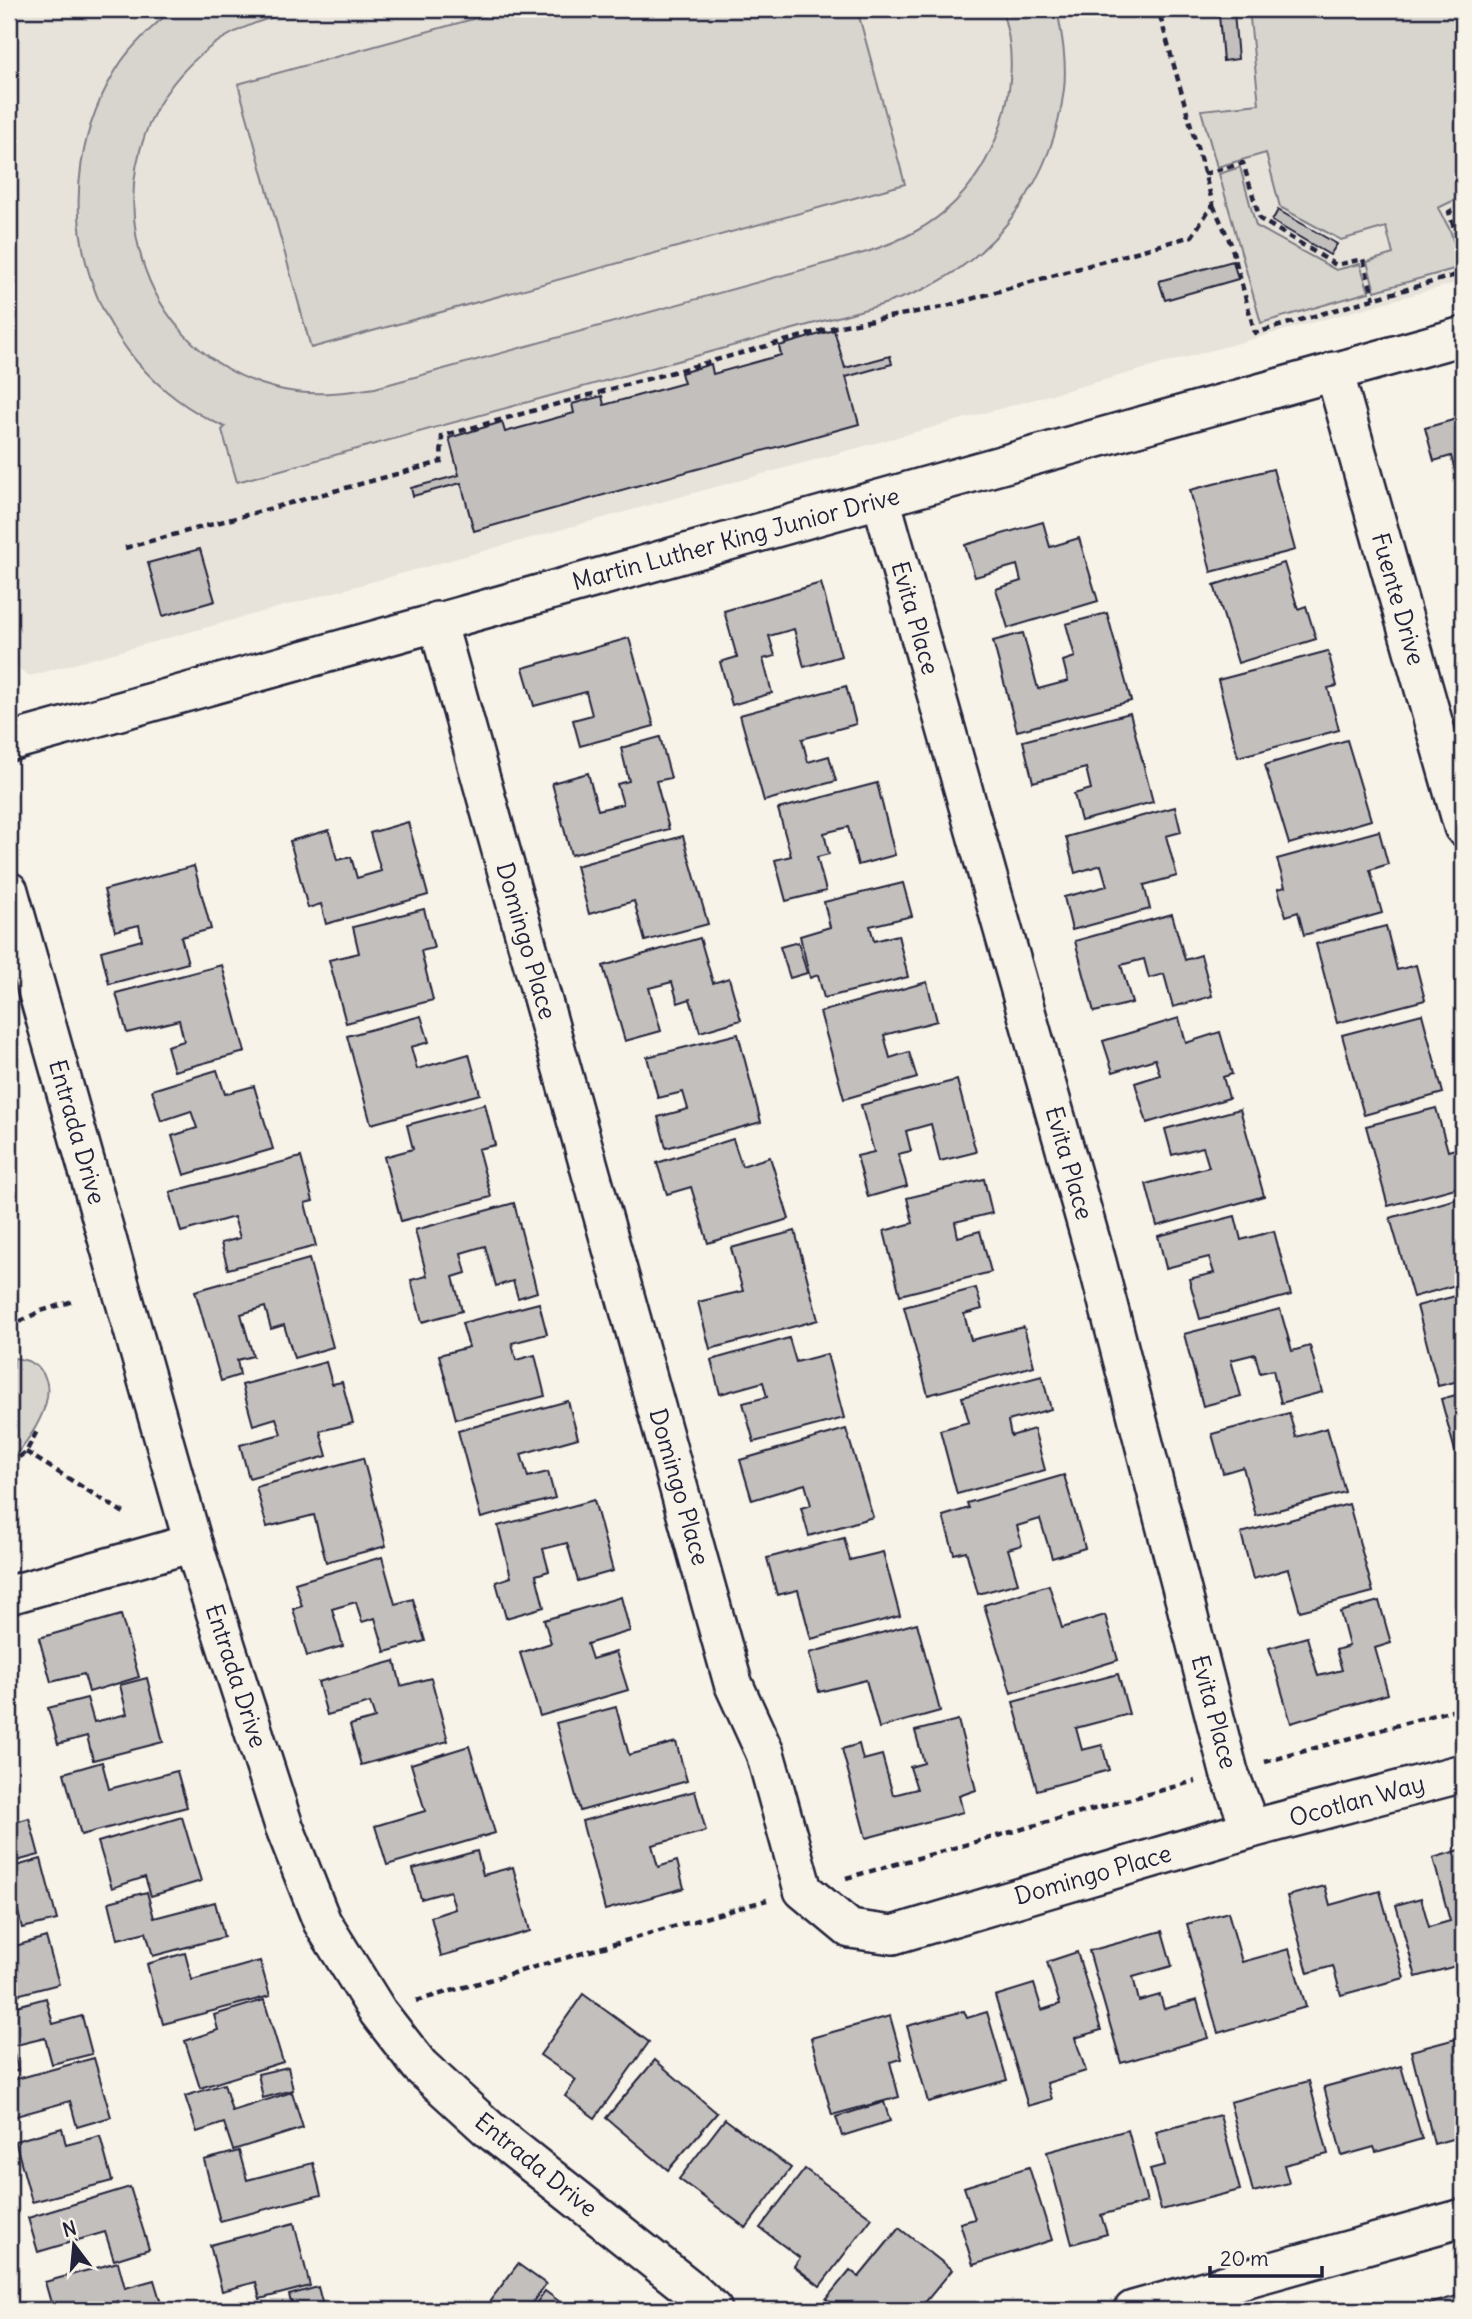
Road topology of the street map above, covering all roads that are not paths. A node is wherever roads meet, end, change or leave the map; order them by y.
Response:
1 (1463, 336) edge
2 (1334, 371) junction
3 (881, 499) junction
4 (437, 621) junction
5 (9, 742) edge
6 (1463, 827) edge
7 (9, 891) edge
8 (193, 1544) junction
9 (9, 1595) edge
10 (1463, 1773) edge
11 (1251, 1829) junction
12 (1463, 2218) edge
13 (713, 2310) edge
14 (1133, 2310) edge

1 - 2 street, Martin Luther King Junior Drive
2 - 3 street, Martin Luther King Junior Drive
2 - 6 street, Fuente Drive
3 - 4 street, Martin Luther King Junior Drive
3 - 11 street, Evita Place
4 - 5 street, Martin Luther King Junior Drive
4 - 11 street, Domingo Place
7 - 8 street, Entrada Drive
8 - 9 street
8 - 13 street, Entrada Drive
10 - 11 street, Ocotlan Way
12 - 14 street

